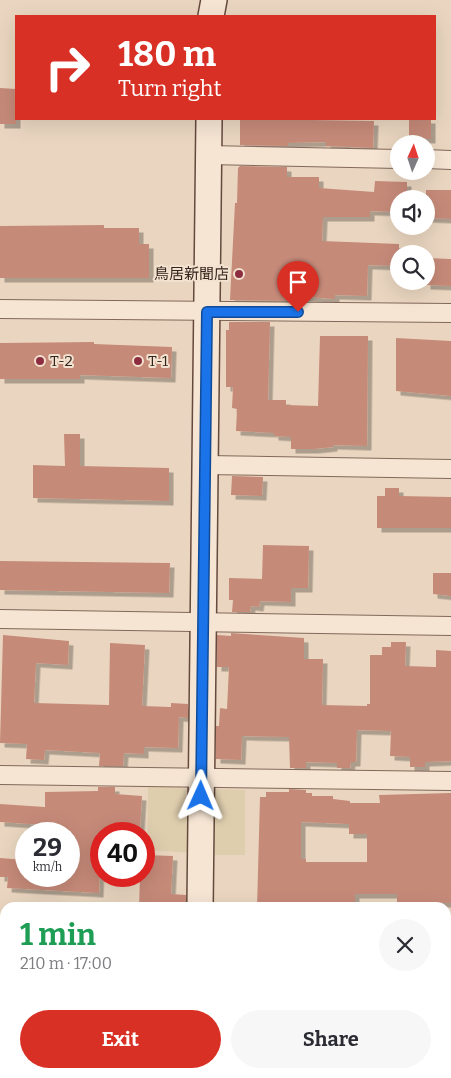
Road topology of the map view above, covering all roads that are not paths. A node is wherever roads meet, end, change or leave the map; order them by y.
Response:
1 (214, 0) edge
2 (211, 15) edge
3 (209, 120) edge
4 (208, 155) junction
5 (390, 159) edge
6 (435, 159) edge
7 (451, 160) edge
8 (0, 309) edge
9 (207, 312) junction
10 (451, 313) edge
11 (205, 464) junction
12 (451, 469) edge
13 (0, 619) edge
14 (203, 621) junction
15 (451, 626) edge
16 (0, 775) edge
17 (202, 777) junction
18 (451, 782) edge
19 (200, 902) edge

1 - 2 street
3 - 4 street
4 - 5 street
4 - 9 street
6 - 7 street
8 - 9 street
9 - 10 street
9 - 11 street
11 - 12 street
11 - 14 street
13 - 14 street
14 - 15 street
14 - 17 street
16 - 17 street
17 - 18 street
17 - 19 street

